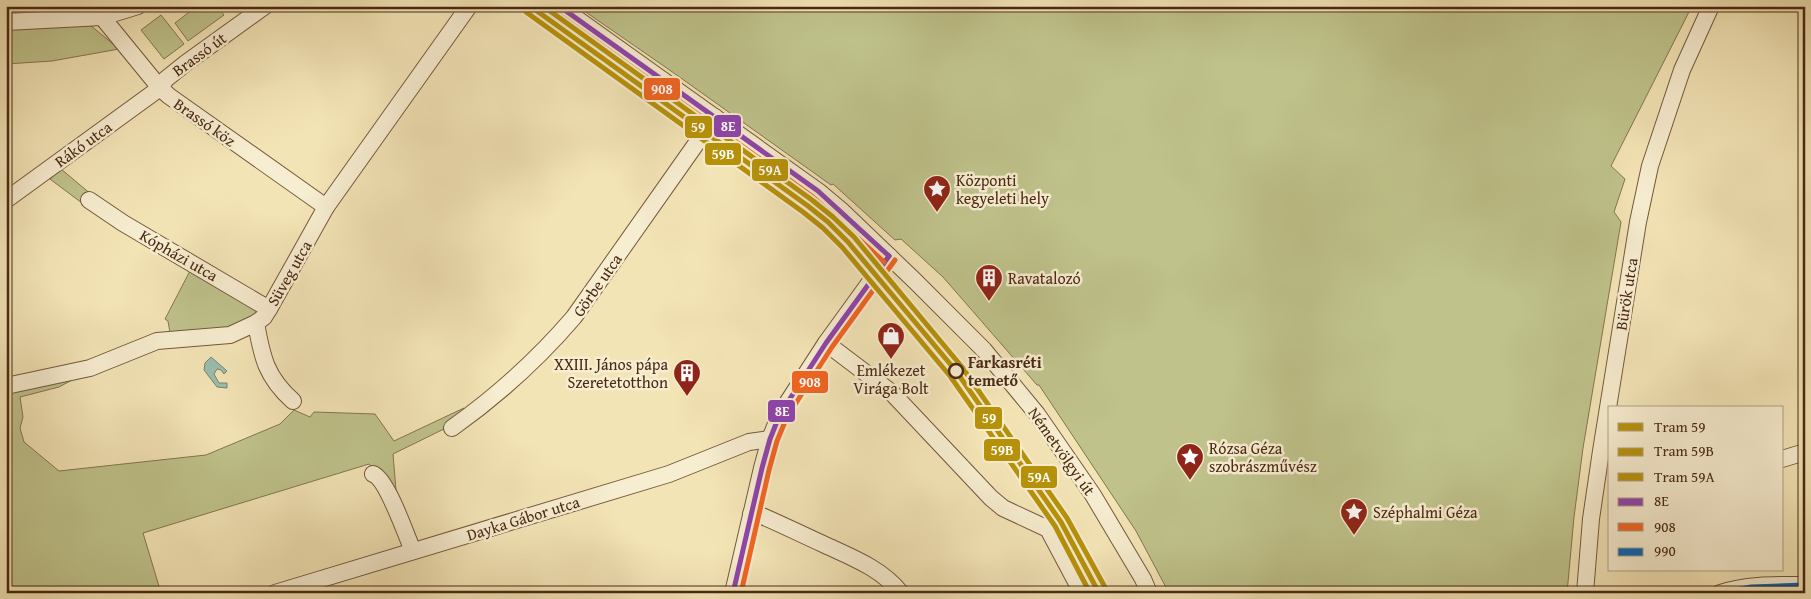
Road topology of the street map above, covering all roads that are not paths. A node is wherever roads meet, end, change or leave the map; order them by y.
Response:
1 (138, 6) edge
2 (265, 6) edge
3 (469, 6) edge
4 (559, 6) edge
5 (1711, 6) edge
6 (102, 17) junction
7 (6, 22) edge
8 (160, 88) junction
9 (715, 117) junction
10 (6, 200) edge
11 (89, 200) dead end
12 (326, 208) junction
13 (889, 256) junction
14 (269, 309) junction
15 (256, 323) junction
16 (826, 343) junction
17 (6, 386) edge
18 (293, 401) dead end
19 (1613, 406) edge
20 (452, 428) dead end
21 (770, 439) junction
22 (1608, 440) edge
23 (1805, 452) edge
24 (1784, 458) edge
25 (1605, 462) edge
26 (373, 474) dead end
27 (751, 514) junction
28 (413, 551) junction
29 (1805, 585) edge
30 (275, 593) edge
31 (733, 593) edge
32 (901, 593) edge
33 (1082, 593) edge
34 (1149, 593) edge
35 (1585, 593) edge
36 (1720, 593) edge

1 - 6 street
2 - 8 street, Brassó út
3 - 12 street, Süveg utca
4 - 9 street, Németvölgyi út
5 - 19 street, Bürök utca
6 - 7 street
6 - 8 street, Brassó köz
8 - 10 street, Rákó utca
8 - 12 street, Brassó köz
9 - 13 street, Németvölgyi út
9 - 20 street, Görbe utca
11 - 14 street, Kópházi utca
12 - 14 street, Süveg utca
13 - 16 street
13 - 34 street, Németvölgyi út
14 - 15 street, Süveg utca
15 - 17 street, Süveg utca
15 - 18 street
16 - 21 street
16 - 33 street
21 - 27 street
21 - 28 street, Dayka Gábor utca
22 - 25 street, Bürök utca
23 - 24 street
25 - 35 street, Bürök utca
26 - 28 street
27 - 31 street
27 - 32 street
28 - 30 street, Dayka Gábor utca
29 - 36 street

